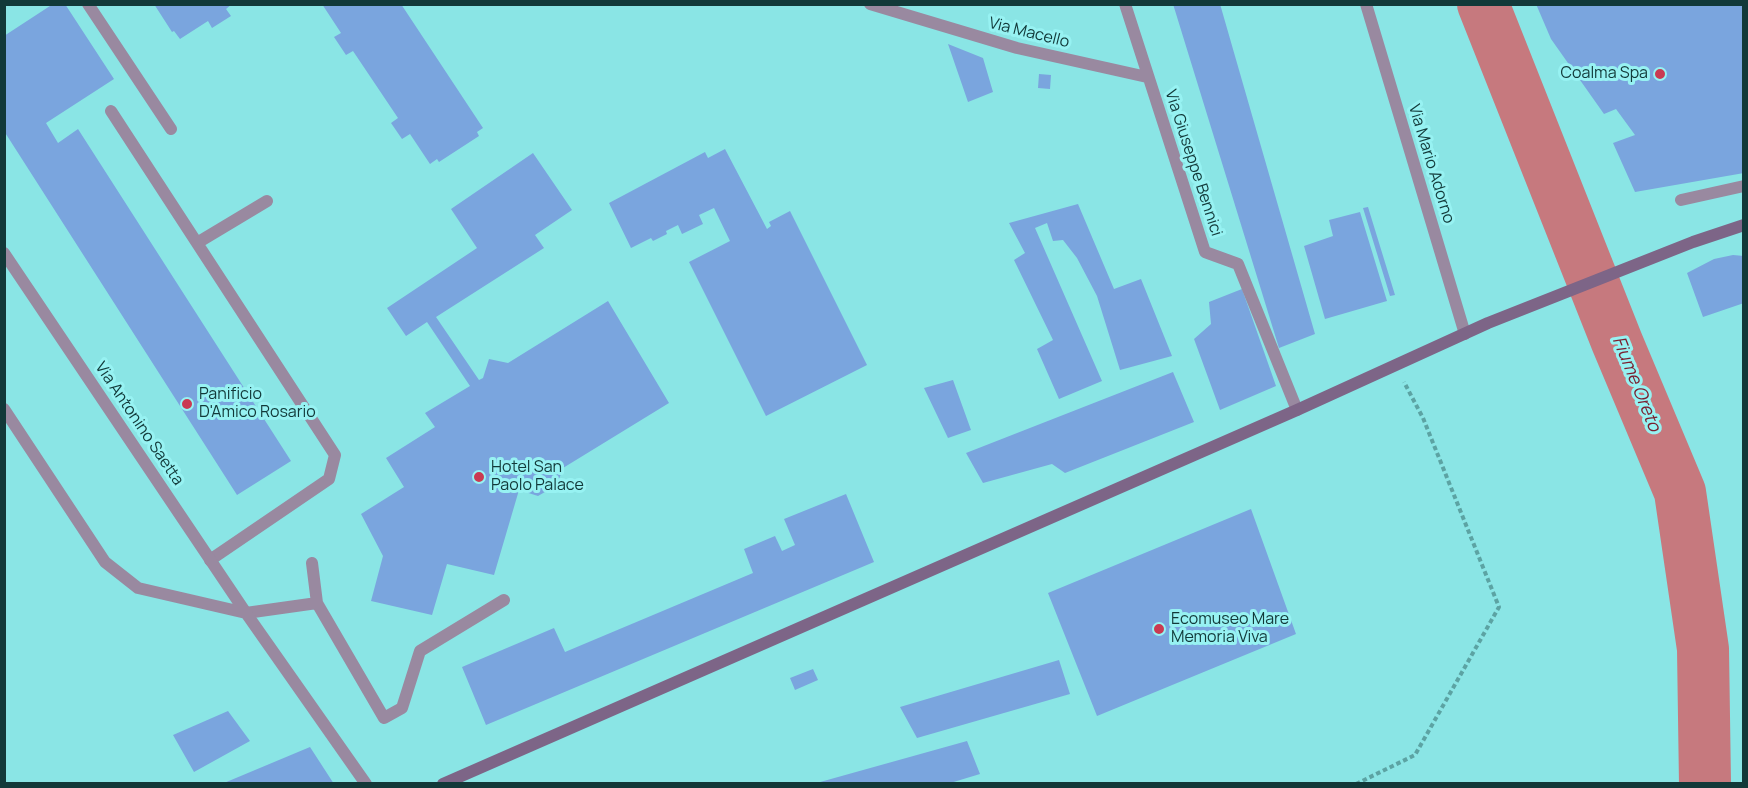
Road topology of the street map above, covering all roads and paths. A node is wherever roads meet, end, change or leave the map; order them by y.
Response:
1 (88, 4) edge
2 (870, 4) edge
3 (1125, 4) edge
4 (1366, 4) edge
5 (1147, 76) junction
6 (111, 111) dead end
7 (171, 129) dead end
8 (1743, 186) edge
9 (1681, 200) dead end
10 (267, 201) dead end
11 (1743, 225) edge
12 (197, 243) junction
13 (4, 253) edge
14 (1465, 334) junction
15 (1395, 365) junction
16 (4, 409) edge
17 (1297, 410) junction
18 (210, 560) junction
19 (312, 563) dead end
20 (504, 600) dead end
21 (317, 603) junction
22 (246, 613) junction
23 (366, 783) edge
24 (443, 783) edge
25 (1356, 783) edge

1 - 7 street
2 - 5 street, Via Macello
3 - 5 street, Via Giuseppe Bennici
4 - 14 street, Via Mario Adorno
5 - 17 street, Via Giuseppe Bennici
6 - 12 street
8 - 9 street
10 - 12 street
11 - 14 main road
12 - 18 street
13 - 18 street, Via Antonino Saetta
14 - 15 main road
15 - 17 main road
15 - 25 path
16 - 22 street
17 - 24 main road
18 - 22 street, Via Antonino Saetta
19 - 21 street
20 - 21 street
21 - 22 street
22 - 23 street, Via Antonino Saetta

